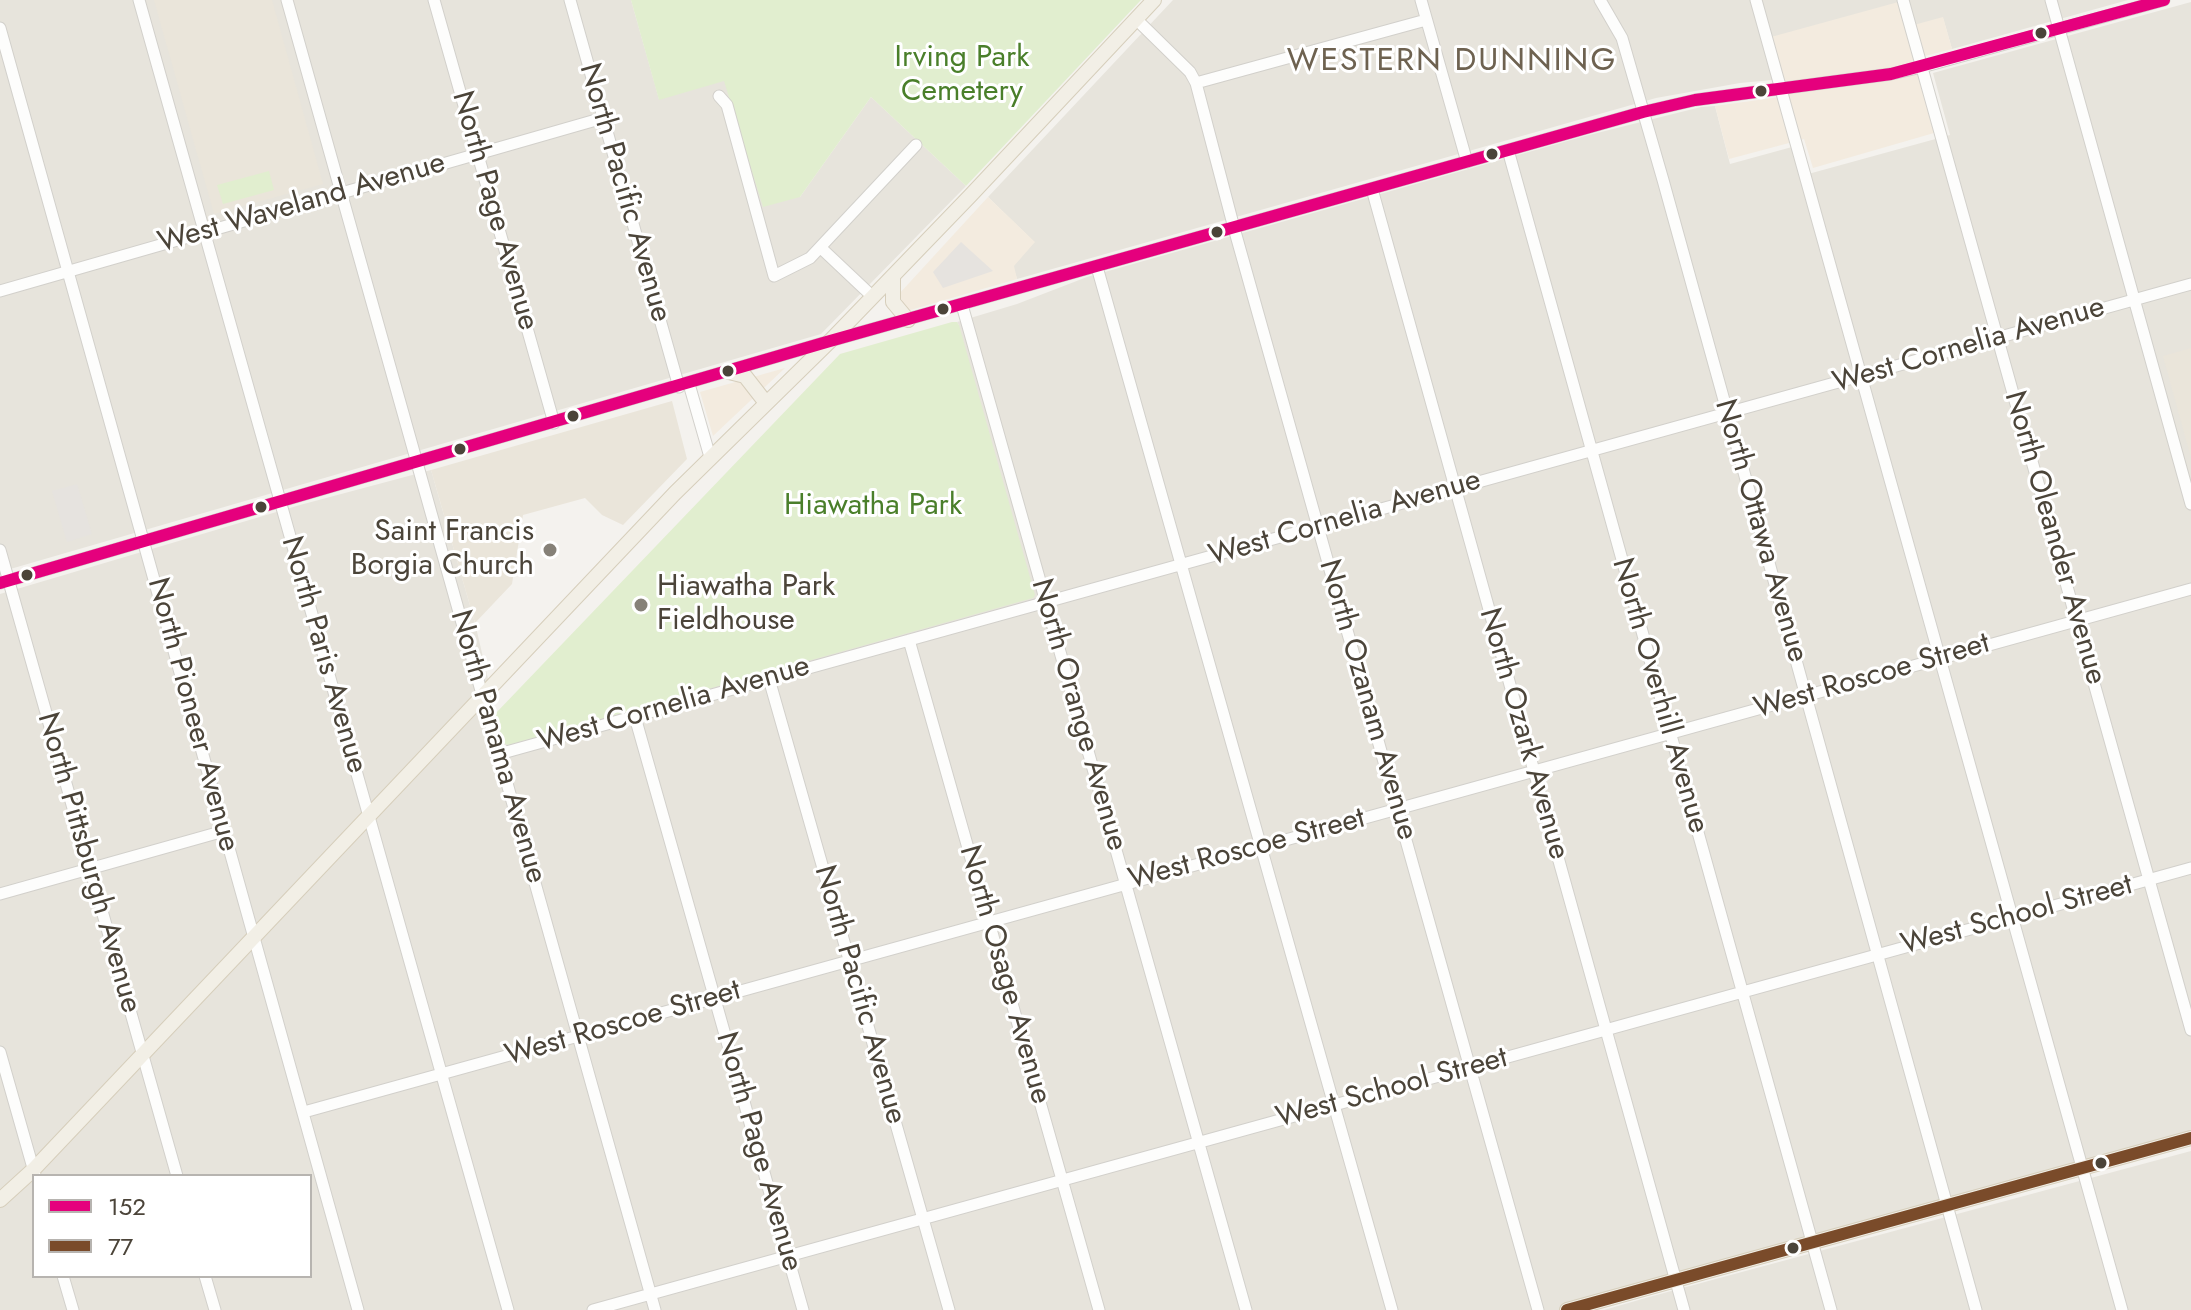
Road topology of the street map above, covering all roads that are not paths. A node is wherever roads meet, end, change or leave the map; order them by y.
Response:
1 (139, 0) edge
2 (287, 0) edge
3 (434, 0) edge
4 (570, 0) edge
5 (1154, 0) edge
6 (1421, 0) edge
7 (1600, 0) edge
8 (1756, 0) edge
9 (1903, 0) edge
10 (2051, 0) edge
11 (2164, 0) edge
12 (1136, 19) junction
13 (1426, 20) junction
14 (0, 28) edge
15 (2059, 29) junction
16 (1922, 67) junction
17 (1196, 83) junction
18 (1781, 89) junction
19 (719, 96) dead end
20 (1643, 112) junction
21 (603, 118) junction
22 (916, 145) dead end
23 (1508, 150) junction
24 (478, 154) junction
25 (1467, 162) junction
26 (1372, 189) junction
27 (341, 193) junction
28 (1234, 228) junction
29 (205, 232) junction
30 (821, 248) junction
31 (1097, 267) junction
32 (68, 272) junction
33 (893, 276) junction
34 (2191, 284) edge
35 (0, 291) edge
36 (873, 297) junction
37 (2134, 300) junction
38 (962, 305) junction
39 (908, 320) junction
40 (1998, 338) junction
41 (830, 341) junction
42 (729, 372) junction
43 (1861, 376) junction
44 (684, 385) junction
45 (766, 403) junction
46 (1727, 413) junction
47 (554, 423) junction
48 (1591, 451) junction
49 (710, 457) junction
50 (417, 463) junction
51 (1455, 489) junction
52 (280, 502) junction
53 (2191, 504) edge
54 (1318, 527) junction
55 (144, 542) junction
56 (0, 550) edge
57 (1182, 565) junction
58 (4, 582) edge
59 (2191, 589) edge
60 (1046, 602) junction
61 (2077, 620) junction
62 (909, 640) junction
63 (1940, 658) junction
64 (769, 679) junction
65 (483, 696) junction
66 (1806, 696) junction
67 (635, 717) junction
68 (1669, 733) junction
69 (499, 754) junction
70 (1534, 771) junction
71 (1397, 809) junction
72 (369, 816) junction
73 (224, 831) junction
74 (1261, 847) junction
75 (90, 868) junction
76 (2191, 868) edge
77 (2149, 879) junction
78 (1126, 884) junction
79 (0, 894) edge
80 (2012, 917) junction
81 (989, 922) junction
82 (253, 938) junction
83 (1878, 954) junction
84 (849, 961) junction
85 (1741, 992) junction
86 (715, 998) junction
87 (1606, 1030) junction
88 (2191, 1030) edge
89 (578, 1036) junction
90 (0, 1052) edge
91 (142, 1054) junction
92 (1470, 1067) junction
93 (441, 1074) junction
94 (1334, 1105) junction
95 (304, 1112) junction
96 (2191, 1138) edge
97 (1199, 1142) junction
98 (2082, 1167) junction
99 (34, 1173) edge
100 (176, 1174) edge
101 (32, 1175) edge
102 (1063, 1180) junction
103 (0, 1200) edge
104 (1947, 1204) junction
105 (923, 1219) junction
106 (1812, 1242) junction
107 (788, 1256) junction
108 (64, 1278) edge
109 (206, 1278) edge
110 (1675, 1280) junction
111 (651, 1294) junction
112 (73, 1310) edge
113 (215, 1310) edge
114 (358, 1310) edge
115 (508, 1310) edge
116 (593, 1310) edge
117 (655, 1310) edge
118 (803, 1310) edge
119 (949, 1310) edge
120 (1099, 1310) edge
121 (1246, 1310) edge
122 (1392, 1310) edge
123 (1538, 1310) edge
124 (1567, 1310) edge
125 (1684, 1310) edge
126 (1831, 1310) edge
127 (1976, 1310) edge
128 (2122, 1310) edge

1 - 29 street, North Paris Avenue
2 - 27 street, North Panama Avenue
3 - 24 street, North Page Avenue
4 - 21 street, North Pacific Avenue
5 - 12 main road
6 - 13 street
7 - 20 street, North Ottawa Avenue
8 - 18 street
9 - 16 street, North Oleander Avenue
10 - 15 street
11 - 15 street
12 - 17 street, North Ozanam Avenue
12 - 33 main road
13 - 17 street
13 - 25 street
14 - 32 street, North Pioneer Avenue
15 - 16 street
15 - 37 street
16 - 18 street
16 - 40 street, North Oleander Avenue
17 - 28 street, North Ozanam Avenue
18 - 20 street
18 - 43 street
19 - 30 street
20 - 23 street
20 - 46 street, North Ottawa Avenue
21 - 24 street, West Waveland Avenue
21 - 44 street, North Pacific Avenue
22 - 30 street
23 - 25 street
23 - 48 street, North Overhill Avenue
24 - 27 street, West Waveland Avenue
24 - 47 street, North Page Avenue
25 - 26 street
26 - 28 street
26 - 51 street, North Ozark Avenue
27 - 29 street, West Waveland Avenue
27 - 50 street, North Panama Avenue
28 - 31 street
28 - 54 street, North Ozanam Avenue
29 - 32 street, West Waveland Avenue
29 - 52 street, North Paris Avenue
30 - 36 street
31 - 38 street
31 - 57 street
32 - 35 street, West Waveland Avenue
32 - 55 street, North Pioneer Avenue
33 - 36 main road
33 - 39 main road
34 - 37 street, West Cornelia Avenue
36 - 41 main road
37 - 40 street, West Cornelia Avenue
37 - 53 street
38 - 39 street
38 - 60 street, North Orange Avenue
39 - 41 street
40 - 43 street, West Cornelia Avenue
40 - 61 street, North Oleander Avenue
41 - 42 street
41 - 45 main road
42 - 44 street
42 - 45 main road
43 - 46 street, West Cornelia Avenue
43 - 63 street
44 - 47 street
44 - 49 street, North Pacific Avenue
45 - 49 main road
46 - 48 street, West Cornelia Avenue
46 - 66 street, North Ottawa Avenue
47 - 50 street
48 - 51 street, West Cornelia Avenue
48 - 68 street, North Overhill Avenue
49 - 65 main road
50 - 52 street
50 - 65 street, North Panama Avenue
51 - 54 street, West Cornelia Avenue
51 - 70 street, North Ozark Avenue
52 - 55 street
52 - 72 street, North Paris Avenue
54 - 57 street, West Cornelia Avenue
54 - 71 street, North Ozanam Avenue
55 - 58 street
55 - 73 street, North Pioneer Avenue
56 - 58 street, North Pittsburgh Avenue
57 - 60 street, West Cornelia Avenue
57 - 74 street
58 - 75 street, North Pittsburgh Avenue
59 - 61 street, West Roscoe Street
60 - 62 street, West Cornelia Avenue
60 - 78 street, North Orange Avenue
61 - 63 street, West Roscoe Street
61 - 77 street, North Oleander Avenue
62 - 64 street, West Cornelia Avenue
62 - 81 street, North Osage Avenue
63 - 66 street, West Roscoe Street
63 - 80 street
64 - 67 street, West Cornelia Avenue
64 - 84 street, North Pacific Avenue
65 - 69 street, North Panama Avenue
65 - 72 main road
66 - 68 street, West Roscoe Street
66 - 83 street, North Ottawa Avenue
67 - 69 street, West Cornelia Avenue
67 - 86 street, North Page Avenue
68 - 70 street, West Roscoe Street
68 - 85 street, North Overhill Avenue
69 - 89 street, North Panama Avenue
70 - 71 street, West Roscoe Street
70 - 87 street, North Ozark Avenue
71 - 74 street, West Roscoe Street
71 - 92 street, North Ozanam Avenue
72 - 82 main road
72 - 93 street, North Paris Avenue
73 - 75 street
73 - 82 street, North Pioneer Avenue
74 - 78 street, West Roscoe Street
74 - 94 street
75 - 79 street
75 - 91 street, North Pittsburgh Avenue
76 - 77 street, West School Street
77 - 80 street, West School Street
77 - 88 street, North Oleander Avenue
78 - 81 street, West Roscoe Street
78 - 97 street, North Orange Avenue
80 - 83 street, West School Street
80 - 98 street
81 - 84 street, West Roscoe Street
81 - 102 street, North Osage Avenue
82 - 91 main road
82 - 95 street, North Pioneer Avenue
83 - 85 street, West School Street
83 - 104 street, North Ottawa Avenue
84 - 86 street, West Roscoe Street
84 - 105 street, North Pacific Avenue
85 - 87 street, West School Street
85 - 106 street, North Overhill Avenue
86 - 89 street, West Roscoe Street
86 - 107 street, North Page Avenue
87 - 92 street, West School Street
87 - 110 street, North Ozark Avenue
89 - 93 street, West Roscoe Street
89 - 111 street, North Panama Avenue
90 - 99 street
91 - 99 main road
91 - 100 street, North Pittsburgh Avenue
92 - 94 street, West School Street
92 - 123 street, North Ozanam Avenue
93 - 95 street, West Roscoe Street
93 - 115 street, North Paris Avenue
94 - 97 street, West School Street
94 - 122 street
95 - 114 street, North Pioneer Avenue
96 - 98 main road
97 - 102 street, West School Street
97 - 121 street, North Orange Avenue
98 - 104 main road
98 - 128 street
101 - 103 main road
102 - 105 street, West School Street
102 - 120 street, North Osage Avenue
104 - 106 main road
104 - 127 street, North Ottawa Avenue
105 - 107 street, West School Street
105 - 119 street, North Pacific Avenue
106 - 110 main road
106 - 126 street, North Overhill Avenue
107 - 111 street, West School Street
107 - 118 street, North Page Avenue
108 - 112 street
109 - 113 street
110 - 124 main road
110 - 125 street, North Ozark Avenue
111 - 116 street, West School Street
111 - 117 street, North Panama Avenue

